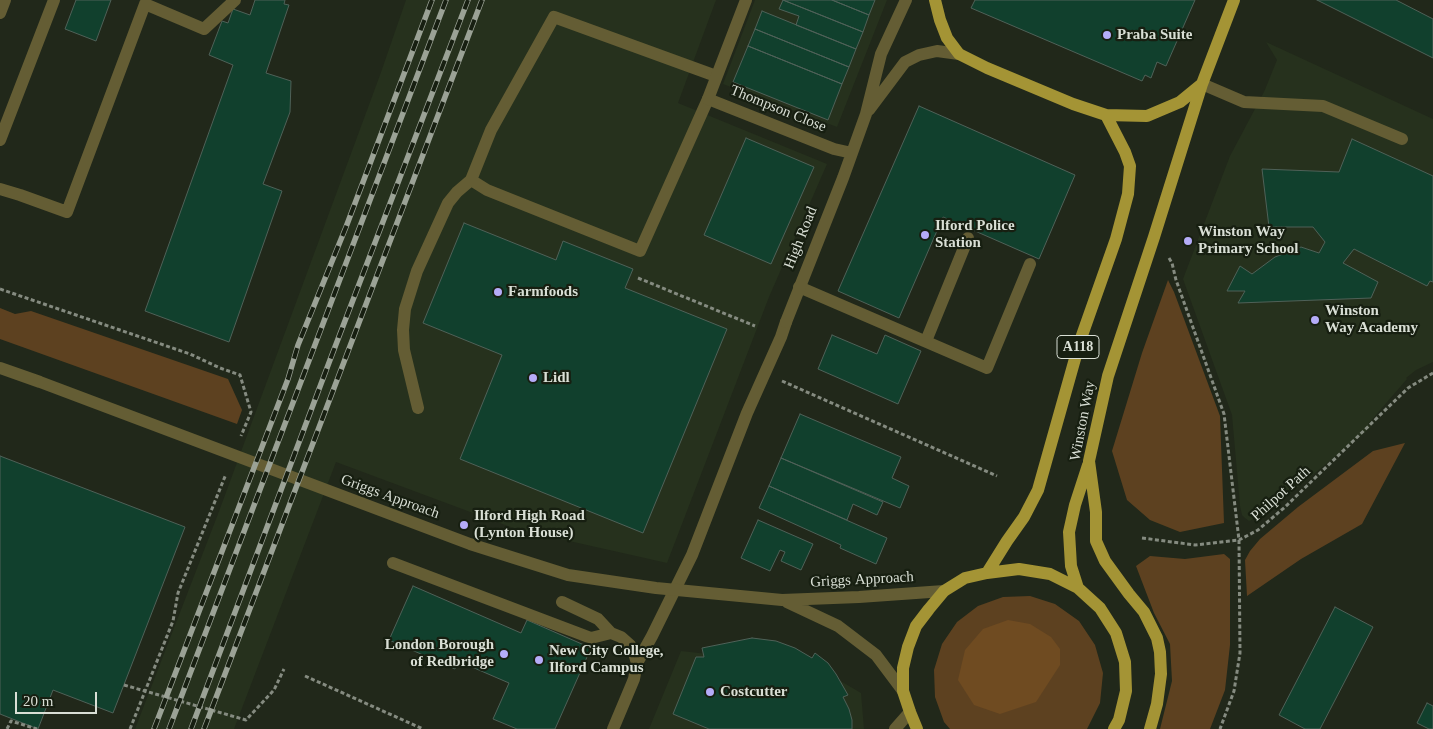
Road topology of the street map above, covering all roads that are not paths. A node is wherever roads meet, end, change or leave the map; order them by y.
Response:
1 (5, 0) edge
2 (54, 0) edge
3 (235, 0) edge
4 (746, 0) edge
5 (906, 0) edge
6 (935, 0) edge
7 (1234, 0) edge
8 (0, 13) edge
9 (959, 54) junction
10 (716, 76) junction
11 (1202, 84) junction
12 (708, 99) junction
13 (866, 114) junction
14 (1106, 115) junction
15 (1402, 139) dead end
16 (0, 140) edge
17 (852, 153) junction
18 (471, 180) junction
19 (0, 189) edge
20 (968, 238) dead end
21 (1030, 264) dead end
22 (800, 287) junction
23 (926, 342) junction
24 (0, 368) edge
25 (418, 408) dead end
26 (1089, 461) junction
27 (393, 563) dead end
28 (987, 573) junction
29 (1078, 588) junction
30 (944, 590) junction
31 (782, 600) junction
32 (562, 602) dead end
33 (612, 633) junction
34 (637, 663) junction
35 (903, 691) junction
36 (910, 712) junction
37 (613, 729) edge
38 (895, 729) edge
39 (917, 729) edge
40 (1114, 729) edge
41 (1150, 729) edge

1 - 8 street
2 - 16 street
3 - 19 street
4 - 10 street, Thompson Close
5 - 13 street, High Road
6 - 9 main road, A118
7 - 11 main road, Winston Way / A118
9 - 13 street, High Road
9 - 14 main road, A118
10 - 12 street, Thompson Close
10 - 18 street
11 - 14 main road, A118
11 - 15 street
11 - 26 main road, Winston Way / A118
12 - 17 street, Thompson Close
12 - 18 street
13 - 17 street, High Road
14 - 28 main road, Winston Way / A118
17 - 22 street, High Road
18 - 25 street
20 - 23 street
21 - 23 street
22 - 23 street
22 - 34 street, High Road
24 - 31 street, Griggs Approach
26 - 29 main road, A118
26 - 41 main road, Winston Way / A118
27 - 33 street
28 - 29 main road
28 - 30 main road
29 - 40 main road
30 - 31 street, Griggs Approach
30 - 35 main road
31 - 35 street, Griggs Approach
32 - 33 street
33 - 34 street
34 - 37 street
35 - 36 main road
36 - 38 street
36 - 39 main road

